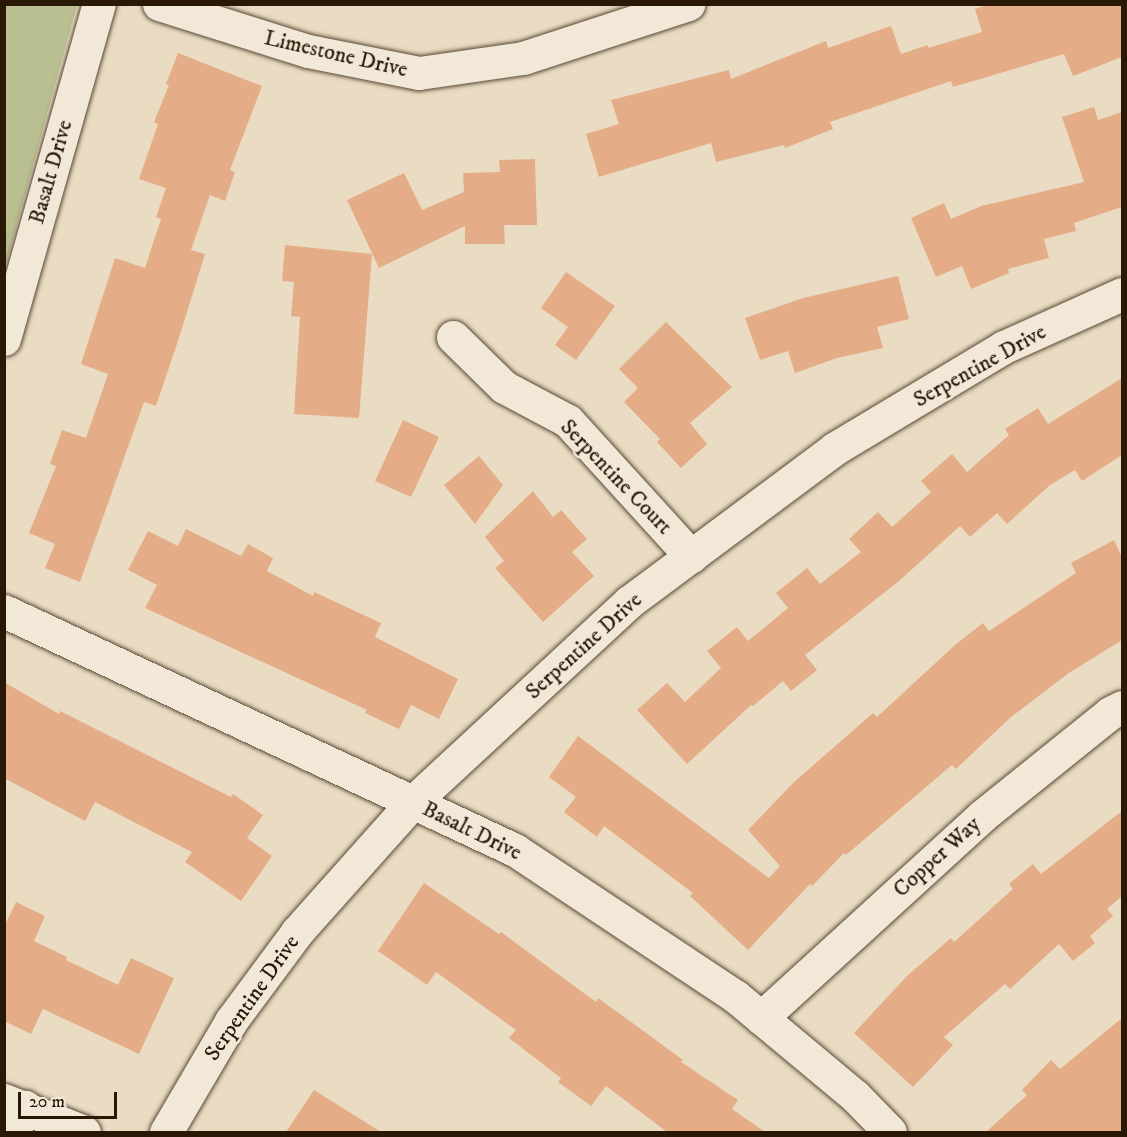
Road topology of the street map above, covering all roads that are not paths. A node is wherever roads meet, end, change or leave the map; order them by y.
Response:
1 (99, 4) edge
2 (159, 4) edge
3 (688, 4) edge
4 (1122, 294) edge
5 (453, 337) dead end
6 (4, 339) edge
7 (691, 556) junction
8 (4, 611) edge
9 (1122, 707) edge
10 (413, 802) junction
11 (761, 1018) junction
12 (14, 1113) edge
13 (84, 1132) edge
14 (166, 1132) edge
15 (890, 1132) edge

1 - 6 street, Basalt Drive
2 - 3 street, Limestone Drive
4 - 7 street, Serpentine Drive
5 - 7 street, Serpentine Court
7 - 10 street, Serpentine Drive
8 - 10 street, Basalt Drive
9 - 11 street, Copper Way
10 - 11 street, Basalt Drive
10 - 14 street, Serpentine Drive
11 - 15 street, Basalt Drive
12 - 13 street

